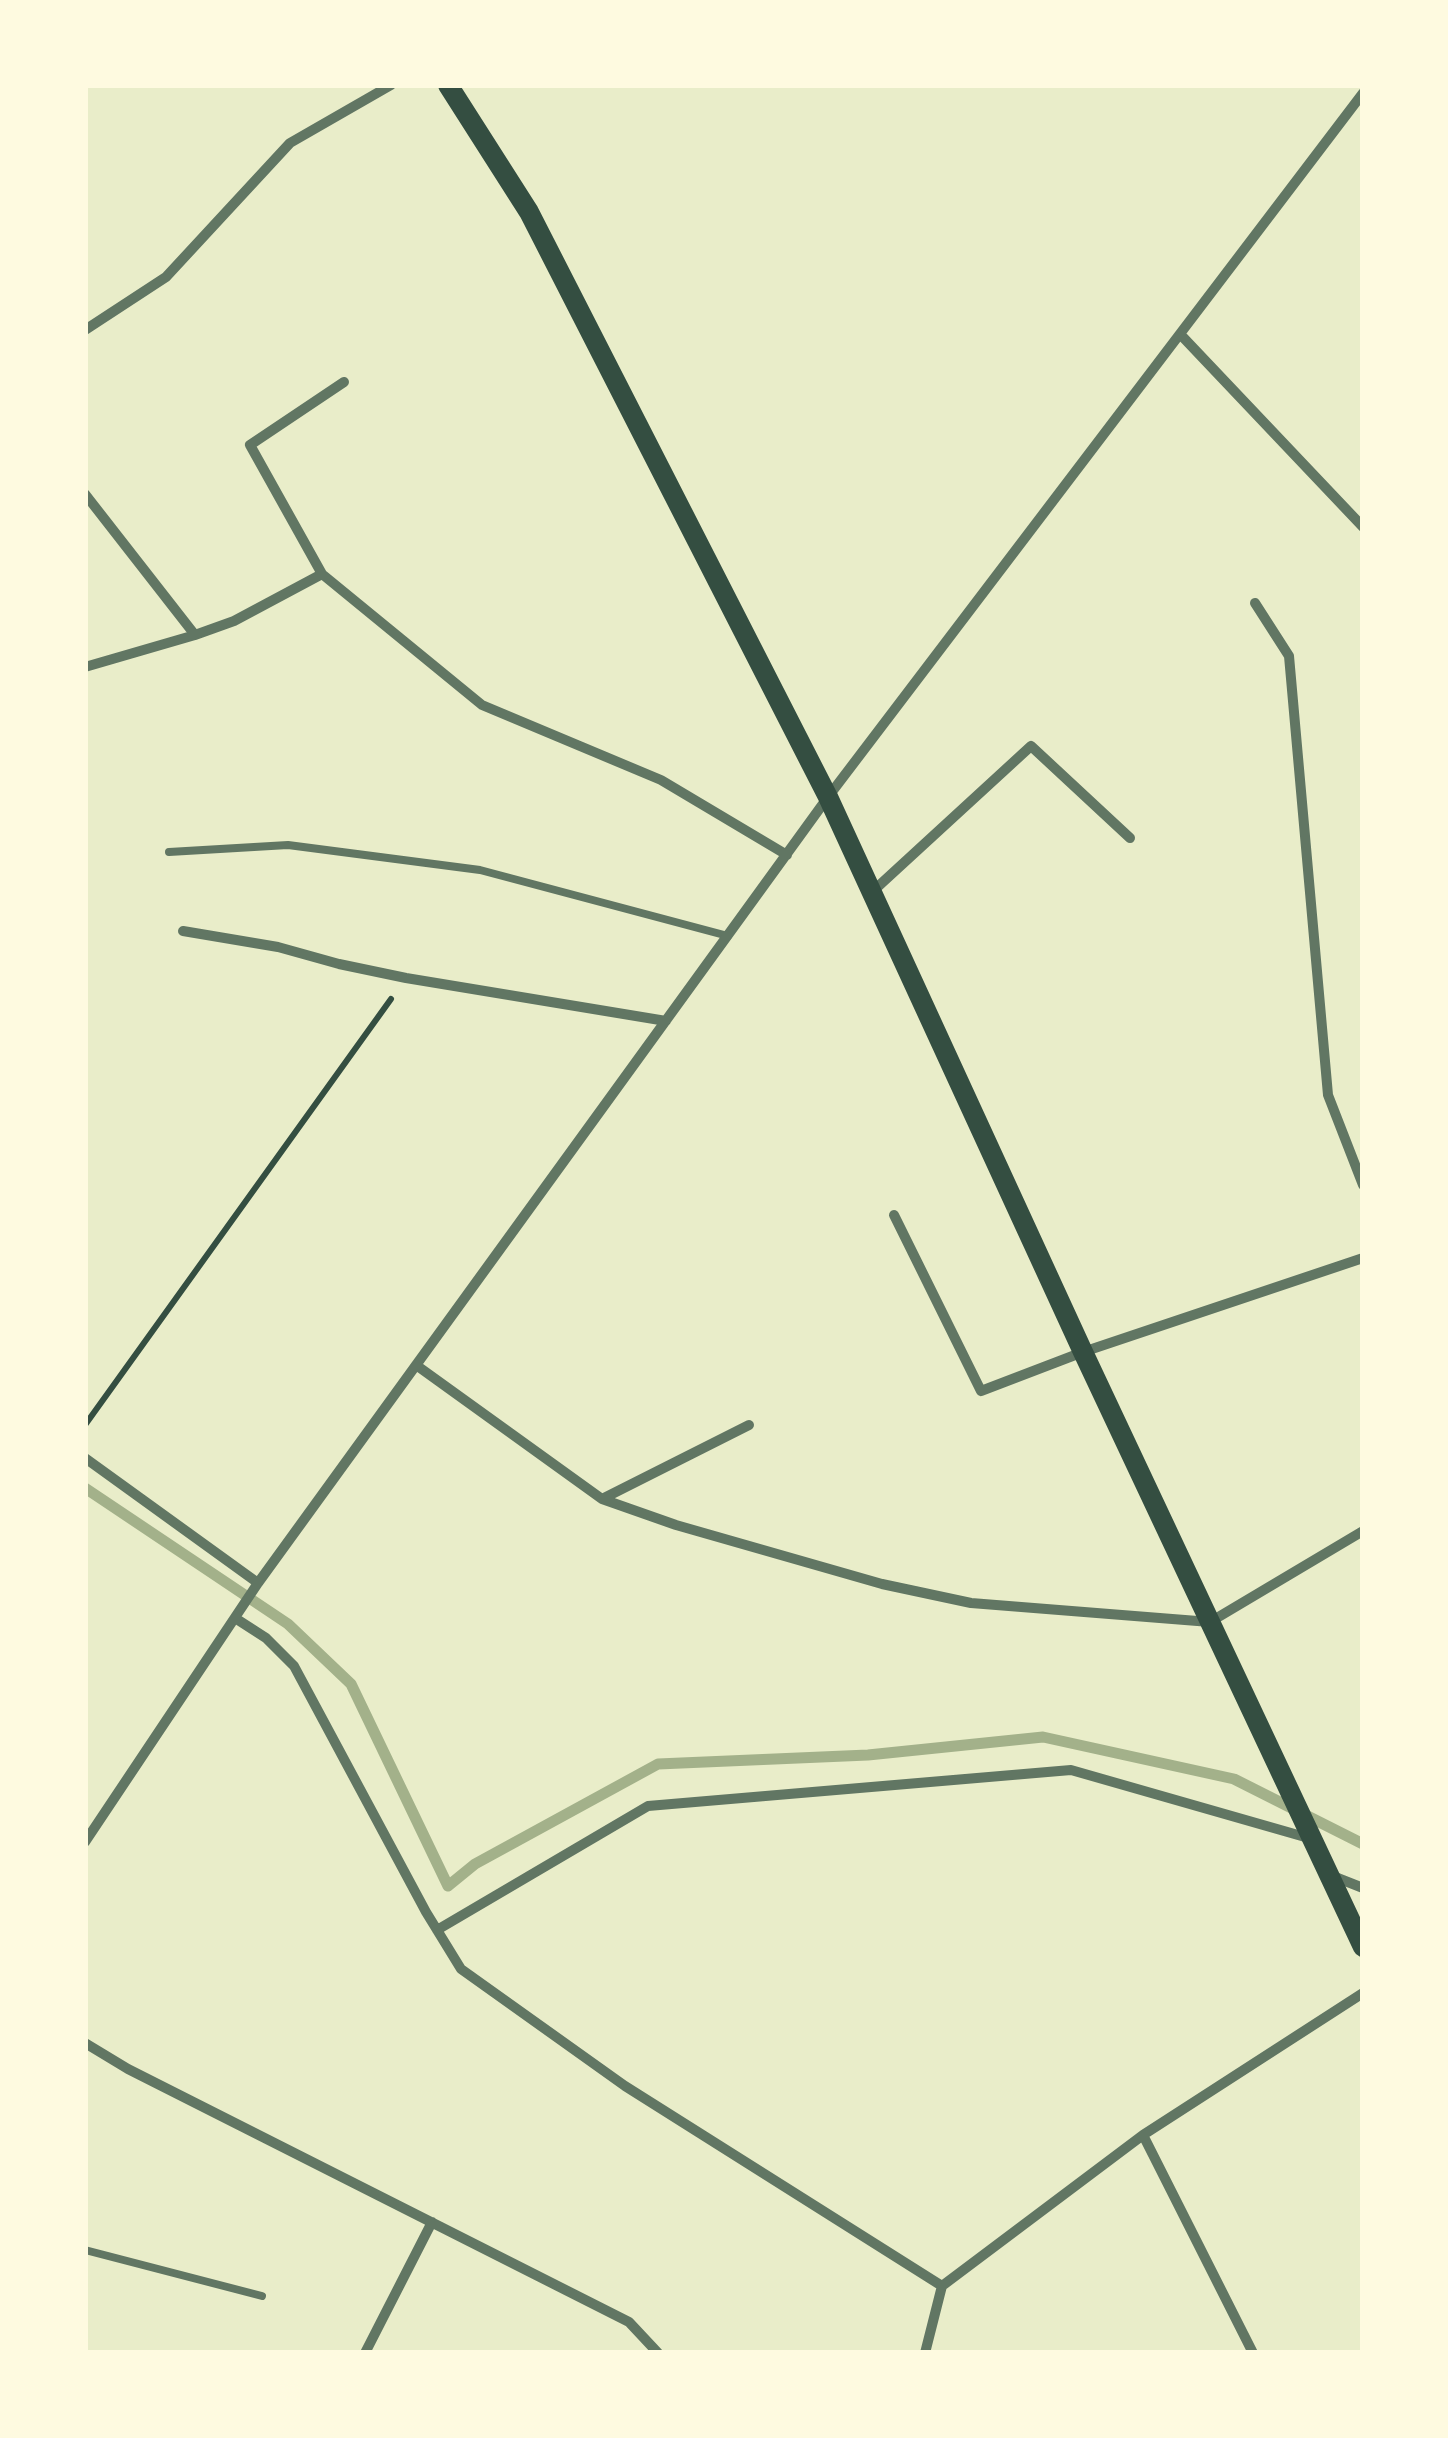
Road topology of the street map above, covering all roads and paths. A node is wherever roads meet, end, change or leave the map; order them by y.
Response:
1 (391, 85) edge
2 (448, 85) edge
3 (1363, 93) edge
4 (85, 330) edge
5 (1180, 334) junction
6 (344, 382) dead end
7 (85, 494) edge
8 (1363, 526) edge
9 (322, 574) junction
10 (1254, 603) dead end
11 (195, 635) junction
12 (85, 667) edge
13 (828, 796) junction
14 (1130, 838) dead end
15 (168, 852) dead end
16 (787, 856) junction
17 (872, 892) junction
18 (183, 931) dead end
19 (728, 936) junction
20 (406, 978) junction
21 (666, 1022) junction
22 (1363, 1185) edge
23 (894, 1214) dead end
24 (1363, 1258) edge
25 (1083, 1352) junction
26 (416, 1365) junction
27 (85, 1425) edge
28 (749, 1425) dead end
29 (85, 1458) edge
30 (602, 1499) junction
31 (1363, 1531) edge
32 (258, 1583) junction
33 (235, 1618) junction
34 (1210, 1622) junction
35 (1312, 1839) junction
36 (85, 1842) edge
37 (1329, 1874) junction
38 (1363, 1888) edge
39 (437, 1930) junction
40 (1363, 1948) edge
41 (1363, 1994) edge
42 (85, 2042) edge
43 (1143, 2135) junction
44 (432, 2222) junction
45 (85, 2250) edge
46 (942, 2286) junction
47 (262, 2296) dead end
48 (365, 2353) edge
49 (658, 2353) edge
50 (926, 2353) edge
51 (1253, 2353) edge

1 - 4 street
2 - 13 main road
3 - 5 street
5 - 8 street
5 - 13 street
6 - 9 street
7 - 11 street
9 - 11 street
9 - 16 street
10 - 22 street
11 - 12 street
13 - 16 street
13 - 17 main road
14 - 17 street
15 - 19 lane
16 - 19 street
17 - 25 main road
18 - 20 street
19 - 21 street
20 - 21 street
20 - 27 path
21 - 26 street
23 - 25 street
24 - 25 street
25 - 34 main road
26 - 30 street
26 - 32 street
28 - 30 street
29 - 32 street
30 - 34 street
31 - 34 street
32 - 33 street
33 - 36 street
33 - 39 street
34 - 35 main road
35 - 37 main road
35 - 39 street
37 - 38 street
37 - 40 main road
39 - 46 street
41 - 43 street
42 - 44 street
43 - 46 street
43 - 51 street
44 - 48 street
44 - 49 street
45 - 47 lane
46 - 50 street

